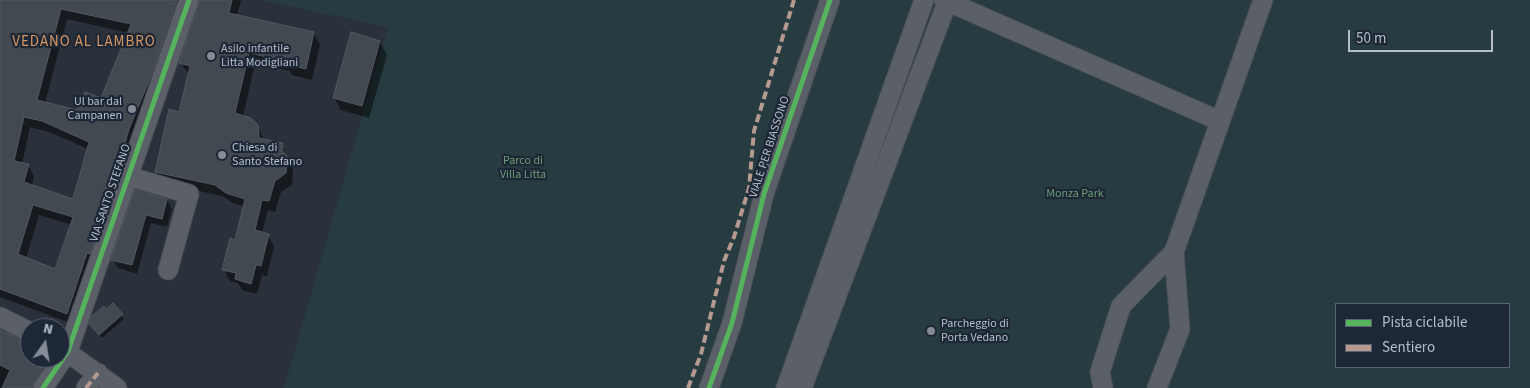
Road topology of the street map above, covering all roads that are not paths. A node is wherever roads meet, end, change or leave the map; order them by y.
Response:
1 (189, 0) edge
2 (830, 0) edge
3 (924, 0) edge
4 (1263, 0) edge
5 (947, 1) edge
6 (1220, 121) junction
7 (127, 176) junction
8 (1174, 252) junction
9 (168, 270) dead end
10 (0, 318) edge
11 (20, 327) edge
12 (70, 333) edge
13 (70, 353) edge
14 (54, 368) edge
15 (98, 373) junction
16 (43, 388) edge
17 (86, 388) edge
18 (117, 388) edge
19 (708, 388) edge
20 (786, 388) edge
21 (802, 388) edge
22 (1103, 388) edge
23 (1157, 388) edge

1 - 7 street, VIA SANTO STEFANO
2 - 19 street, VIALE PER BIASSONO
3 - 20 street
4 - 6 street
5 - 6 street
5 - 21 street
6 - 8 street
7 - 9 street
7 - 12 street, VIA SANTO STEFANO
8 - 22 street
8 - 23 street
10 - 11 street
13 - 15 street
14 - 16 street, VIA SANTO STEFANO
15 - 17 street
15 - 18 street

